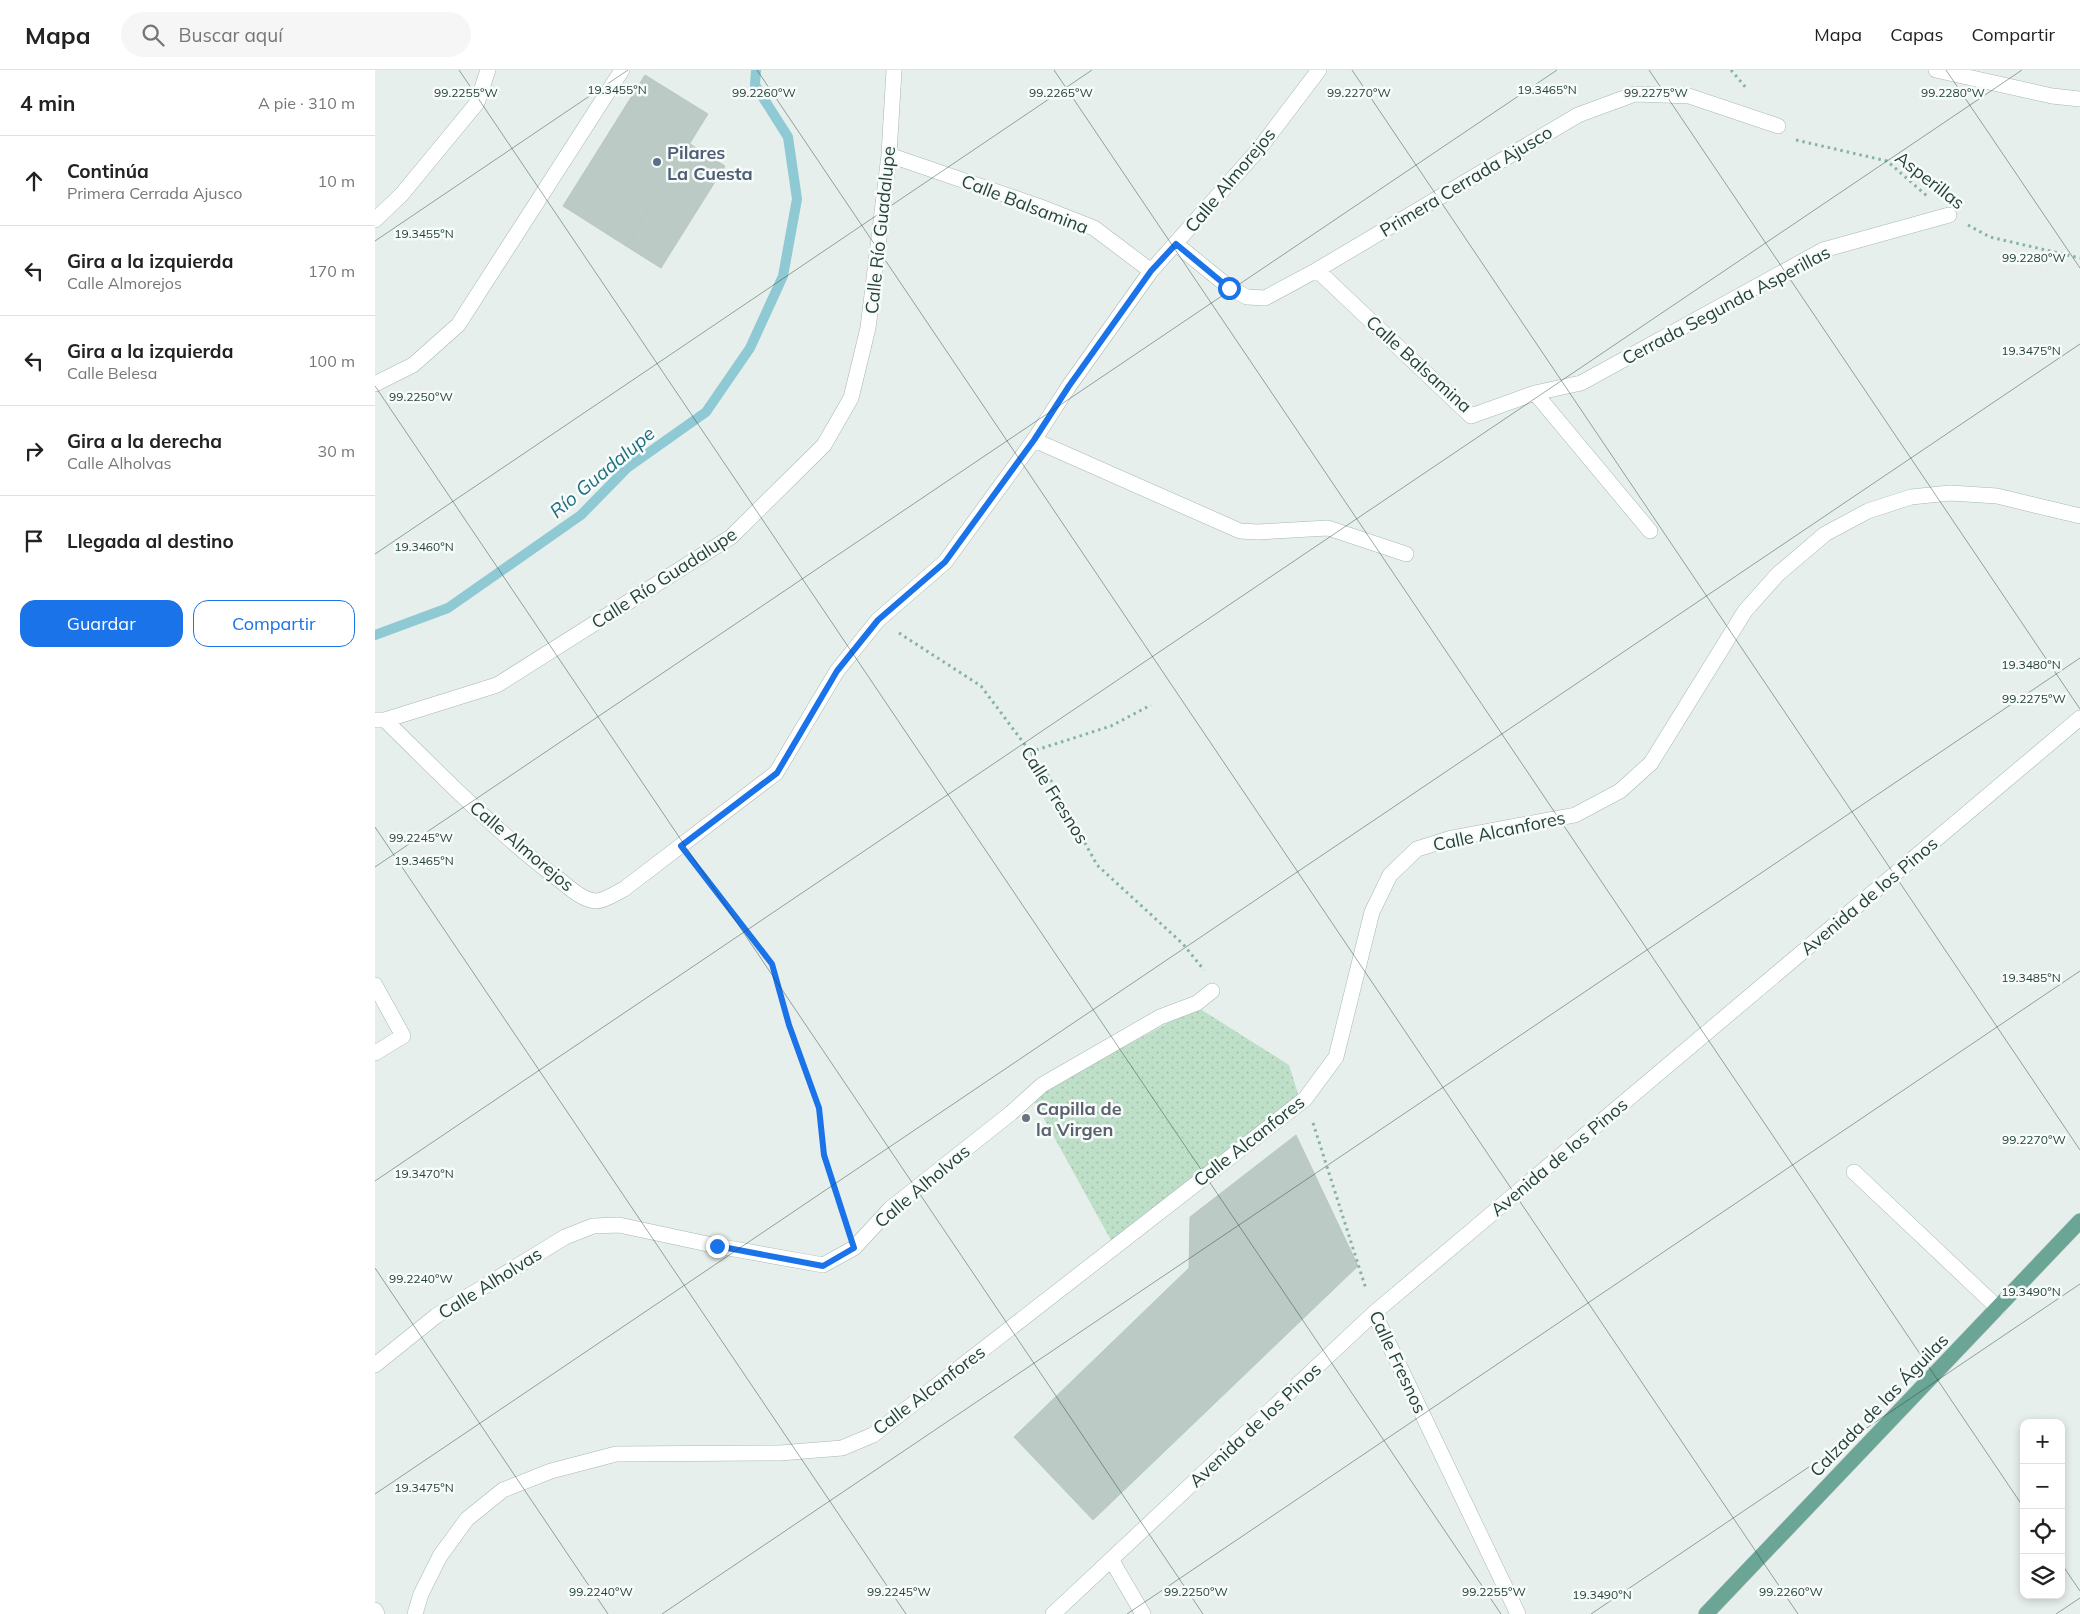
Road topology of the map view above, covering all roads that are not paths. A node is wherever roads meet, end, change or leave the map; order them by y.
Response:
1 (488, 70) edge
2 (622, 70) edge
3 (895, 70) edge
4 (1319, 70) edge
5 (1936, 70) edge
6 (2080, 99) edge
7 (1778, 126) road end
8 (889, 155) junction
9 (1949, 214) road end
10 (375, 220) edge
11 (1176, 244) junction
12 (1317, 270) junction
13 (1151, 271) junction
14 (375, 384) edge
15 (1535, 393) junction
16 (1034, 440) junction
17 (2080, 516) edge
18 (1650, 531) dead end
19 (1406, 554) dead end
20 (2080, 718) edge
21 (380, 720) edge
22 (375, 984) edge
23 (1212, 991) road end
24 (375, 1053) edge
25 (1854, 1172) dead end
26 (2080, 1221) edge
27 (1998, 1308) junction
28 (1374, 1313) junction
29 (375, 1365) edge
30 (1112, 1561) junction
31 (375, 1610) edge
32 (377, 1614) edge
33 (415, 1614) edge
34 (1053, 1614) edge
35 (1143, 1614) edge
36 (1518, 1614) edge
37 (1706, 1614) edge

1 - 10 street
2 - 14 street
3 - 8 street, Calle Río Guadalupe
4 - 11 street, Calle Almorejos
5 - 6 street
7 - 12 street, Primera Cerrada Ajusco
8 - 13 street, Calle Balsamina
8 - 21 street, Calle Río Guadalupe
9 - 15 street, Cerrada Segunda Asperillas
11 - 12 street, Primera Cerrada Ajusco
11 - 13 street, Calle Almorejos
12 - 15 street, Calle Balsamina
13 - 16 street, Calle Almorejos
15 - 18 street
16 - 19 street
16 - 21 street, Calle Almorejos
17 - 33 street, Calle Alcanfores
20 - 28 street, Avenida de los Pinos
22 - 24 street
23 - 29 street, Calle Alholvas
25 - 27 street
26 - 27 main road, Calzada de las Águilas
27 - 37 main road, Calzada de las Águilas
28 - 30 street, Avenida de los Pinos
28 - 36 street, Calle Fresnos
30 - 34 street, Avenida de los Pinos
30 - 35 street
31 - 32 street

